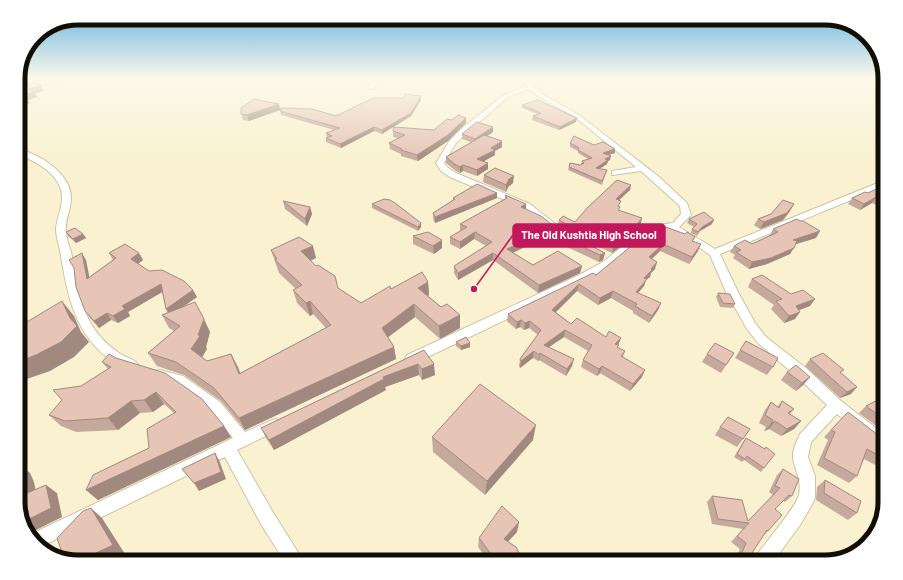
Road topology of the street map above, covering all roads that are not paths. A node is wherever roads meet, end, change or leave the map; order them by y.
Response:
1 (494, 106) edge
2 (561, 106) edge
3 (25, 154) edge
4 (642, 168) junction
5 (615, 173) dead end
6 (878, 187) edge
7 (672, 227) junction
8 (560, 231) edge
9 (714, 253) junction
10 (398, 365) edge
11 (836, 405) junction
12 (285, 420) edge
13 (878, 438) edge
14 (243, 440) junction
15 (228, 448) junction
16 (40, 538) edge
17 (290, 555) edge
18 (767, 555) edge

1 - 8 street
2 - 4 street
3 - 14 street
4 - 5 street
4 - 7 street
6 - 9 street
7 - 9 street
7 - 10 street
9 - 11 street
11 - 13 street
11 - 18 street
12 - 14 street
14 - 15 street
15 - 16 street
15 - 17 street

